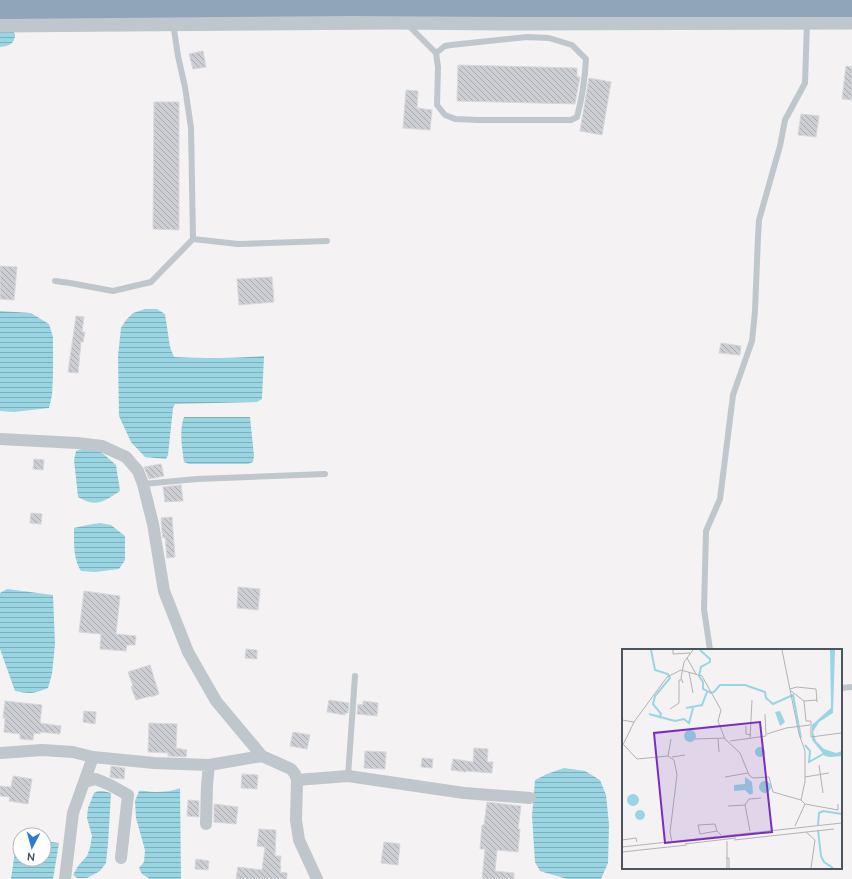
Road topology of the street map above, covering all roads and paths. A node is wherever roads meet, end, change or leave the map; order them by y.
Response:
1 (852, 6) edge
2 (0, 8) edge
3 (802, 14) junction
4 (404, 22) junction
5 (852, 22) edge
6 (173, 23) junction
7 (0, 25) edge
8 (436, 53) junction
9 (193, 239) junction
10 (327, 241) dead end
11 (55, 281) dead end
12 (0, 439) edge
13 (324, 474) dead end
14 (143, 484) junction
15 (710, 649) edge
16 (355, 676) dead end
17 (852, 687) edge
18 (842, 688) edge
19 (0, 753) edge
20 (262, 756) junction
21 (93, 757) junction
22 (209, 765) junction
23 (348, 776) junction
24 (297, 780) junction
25 (84, 782) junction
26 (530, 798) dead end
27 (206, 824) dead end
28 (121, 858) dead end
29 (65, 879) edge
30 (317, 879) edge

1 - 3 highway
2 - 3 highway
3 - 4 street
3 - 5 street
3 - 15 lane
4 - 6 street
4 - 8 lane
6 - 7 street
6 - 9 lane
8 - 8 lane
9 - 10 lane
9 - 11 lane
12 - 14 street
13 - 14 lane
14 - 20 street
16 - 23 lane
17 - 18 lane
19 - 21 street
20 - 22 street
20 - 24 street
21 - 22 street
21 - 25 street
22 - 27 street
23 - 24 street
23 - 26 street
24 - 30 street
25 - 28 street
25 - 29 street

